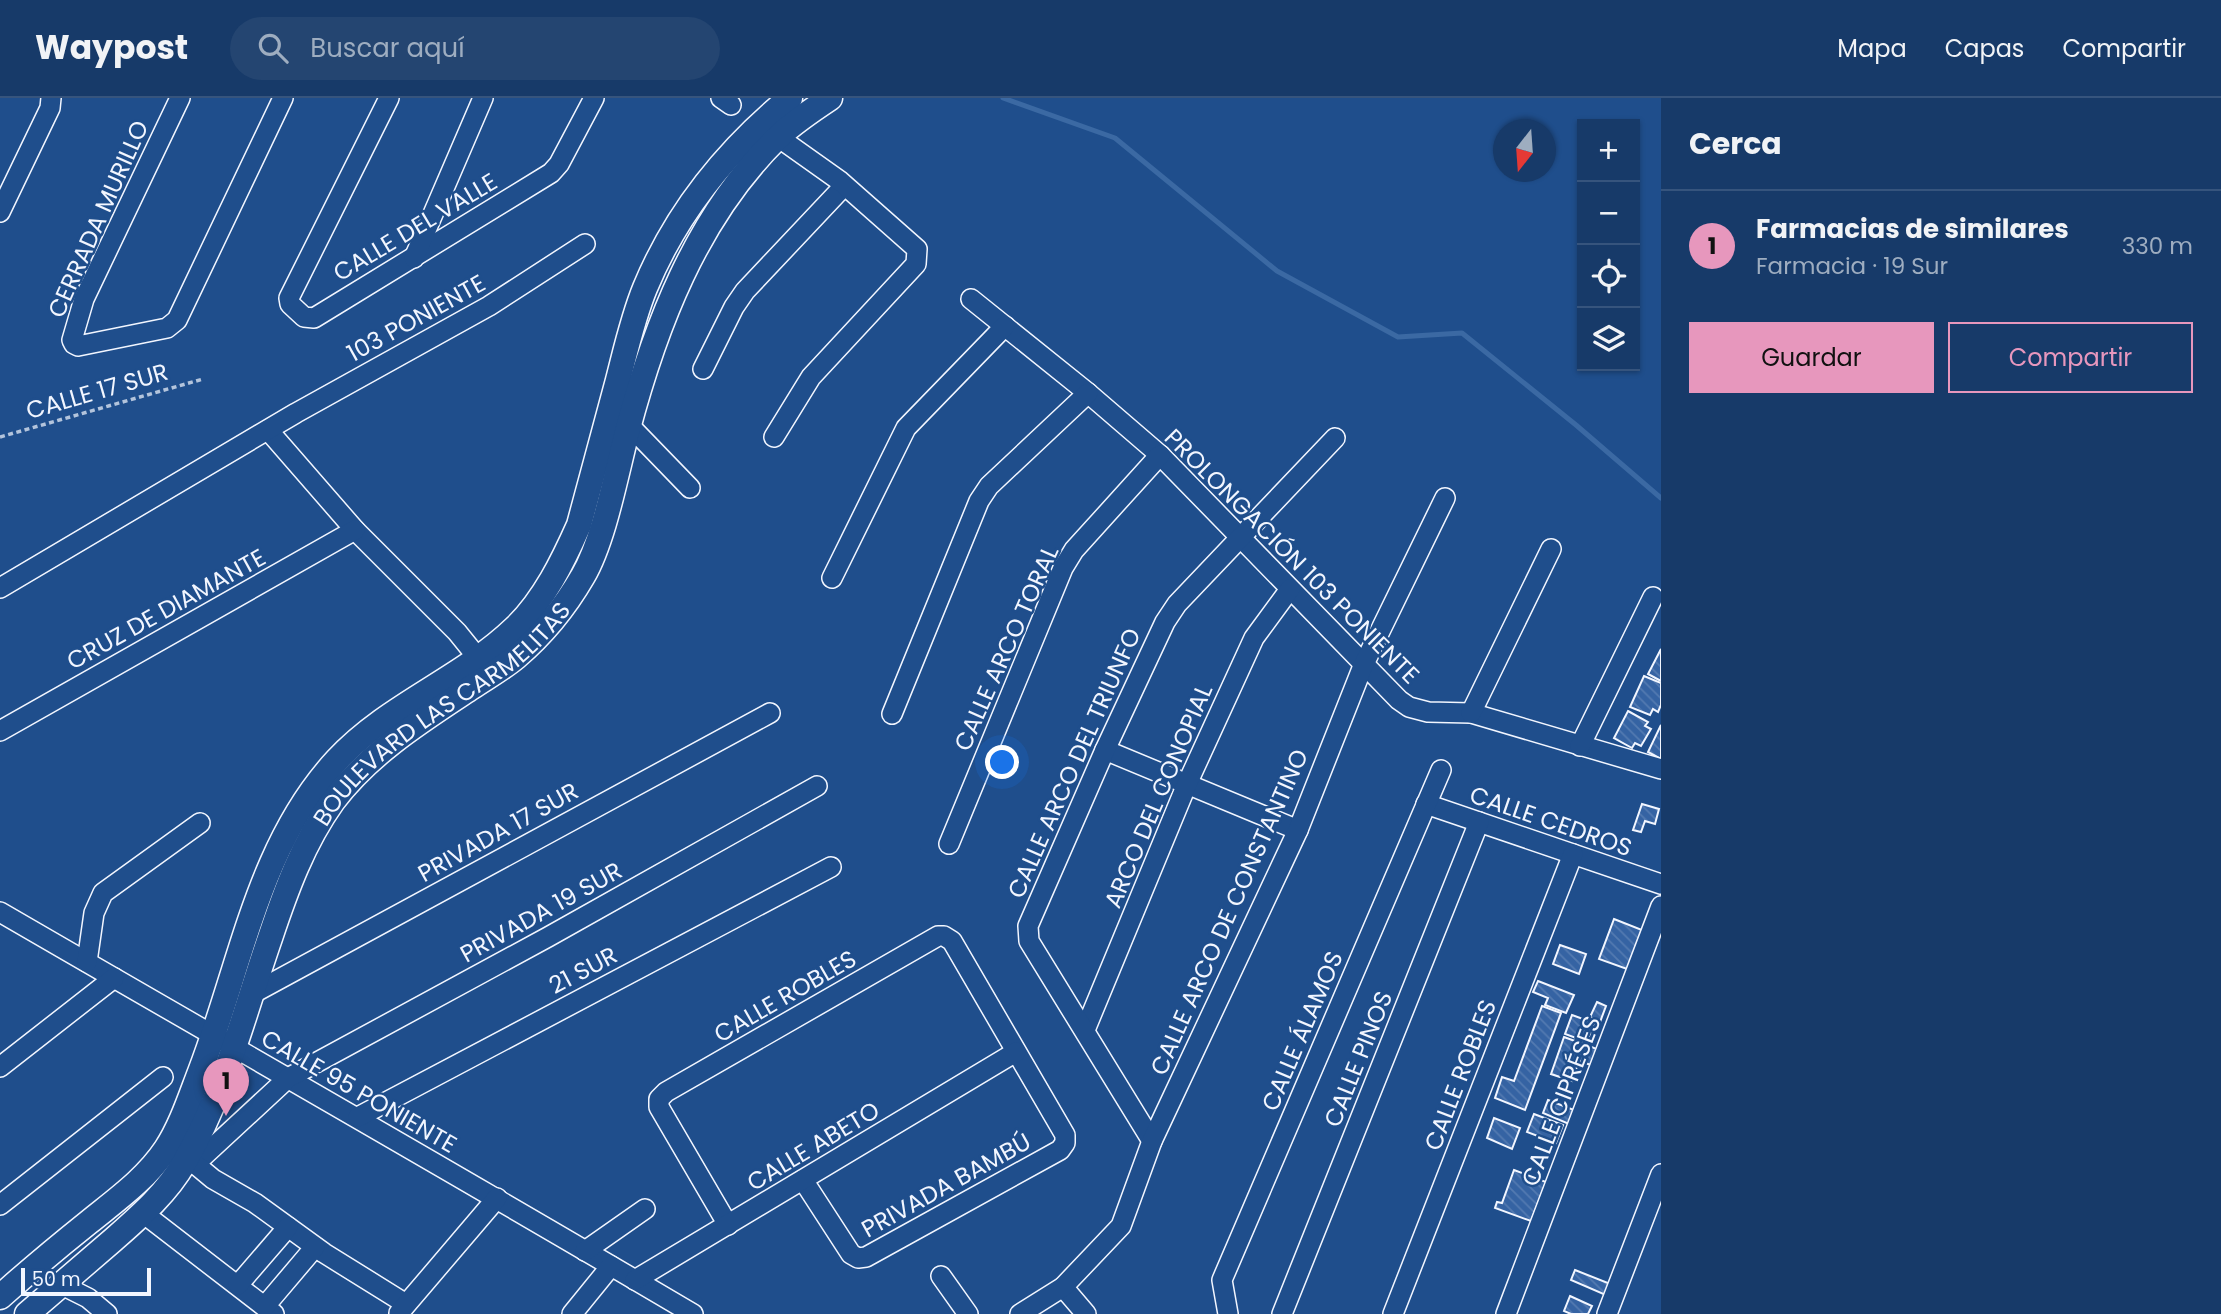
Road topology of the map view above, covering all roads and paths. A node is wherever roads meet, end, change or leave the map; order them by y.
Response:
1 (51, 98) edge
2 (180, 98) edge
3 (283, 98) edge
4 (389, 98) edge
5 (483, 98) edge
6 (594, 98) edge
7 (790, 98) edge
8 (830, 98) edge
9 (778, 137) junction
10 (844, 186) junction
11 (0, 212) edge
12 (585, 244) dead end
13 (414, 258) junction
14 (971, 299) dead end
15 (1005, 326) junction
16 (703, 369) dead end
17 (203, 379) dead end
18 (1088, 393) junction
19 (629, 425) junction
20 (268, 430) junction
21 (0, 437) edge
22 (774, 437) dead end
23 (1335, 438) dead end
24 (1160, 455) junction
25 (690, 488) dead end
26 (1445, 498) dead end
27 (355, 530) junction
28 (1241, 538) junction
29 (1551, 549) dead end
30 (832, 578) dead end
31 (0, 588) edge
32 (1290, 589) junction
33 (1653, 597) dead end
34 (525, 634) junction
35 (478, 658) junction
36 (1363, 666) junction
37 (770, 713) dead end
38 (1471, 713) junction
39 (892, 714) dead end
40 (0, 731) edge
41 (1580, 746) junction
42 (1105, 751) junction
43 (1661, 769) edge
44 (1441, 770) dead end
45 (1186, 784) junction
46 (817, 786) dead end
47 (1426, 804) junction
48 (1479, 822) junction
49 (200, 823) dead end
50 (1298, 830) junction
51 (948, 844) dead end
52 (1573, 854) junction
53 (831, 867) dead end
54 (1661, 884) edge
55 (1661, 906) edge
56 (0, 912) edge
57 (87, 962) junction
58 (114, 978) junction
59 (250, 995) junction
60 (1085, 1030) junction
61 (224, 1043) junction
62 (1016, 1052) junction
63 (0, 1067) edge
64 (163, 1077) dead end
65 (288, 1079) junction
66 (358, 1117) junction
67 (1152, 1141) junction
68 (190, 1164) junction
69 (1661, 1174) edge
70 (803, 1180) junction
71 (3, 1195) edge
72 (497, 1198) junction
73 (645, 1209) dead end
74 (143, 1213) junction
75 (728, 1225) junction
76 (288, 1227) junction
77 (315, 1247) junction
78 (585, 1251) junction
79 (611, 1266) junction
80 (23, 1276) junction
81 (941, 1276) dead end
82 (635, 1280) junction
83 (238, 1285) junction
84 (1063, 1287) junction
85 (0, 1297) edge
86 (44, 1299) edge
87 (402, 1309) edge
88 (269, 1310) edge
89 (107, 1314) edge
90 (572, 1314) edge
91 (692, 1314) edge
92 (968, 1314) edge
93 (1020, 1314) edge
94 (1086, 1314) edge
95 (1228, 1314) edge
96 (1282, 1314) edge
97 (1393, 1314) edge
98 (1506, 1314) edge
99 (1606, 1314) edge

1 - 11 street
2 - 3 street, CERRADA MURILLO
4 - 13 street, CALLE DEL VALLE
5 - 13 street
6 - 13 street, CALLE DEL VALLE
7 - 34 main road, BOULEVARD LAS CARMELITAS
8 - 9 main road, BOULEVARD LAS CARMELITAS
9 - 10 street
9 - 19 main road, BOULEVARD LAS CARMELITAS
10 - 16 street
10 - 22 street
12 - 20 street, 103 PONIENTE
14 - 15 street, PROLONGACIÓN 103 PONIENTE
15 - 18 street, PROLONGACIÓN 103 PONIENTE
15 - 30 street
17 - 21 path, CALLE 17 SUR
18 - 24 street, PROLONGACIÓN 103 PONIENTE
18 - 39 street
19 - 25 street
19 - 34 main road, BOULEVARD LAS CARMELITAS
20 - 27 street
20 - 31 street, 103 PONIENTE
23 - 28 street, CALLE ARCO DEL TRIUNFO
24 - 28 street, PROLONGACIÓN 103 PONIENTE
24 - 51 street, CALLE ARCO TORAL
26 - 36 street, CALLE ARCO DE CONSTANTINO
27 - 35 street
27 - 40 street, CRUZ DE DIAMANTE
28 - 32 street, PROLONGACIÓN 103 PONIENTE
28 - 42 street, CALLE ARCO DEL TRIUNFO
29 - 38 street
32 - 36 street, PROLONGACIÓN 103 PONIENTE
32 - 45 street, ARCO DEL CONOPIAL
33 - 41 street
34 - 35 main road, BOULEVARD LAS CARMELITAS
34 - 59 main road, BOULEVARD LAS CARMELITAS
35 - 61 main road, BOULEVARD LAS CARMELITAS
36 - 38 street, PROLONGACIÓN 103 PONIENTE
36 - 50 street, CALLE ARCO DE CONSTANTINO
37 - 59 street, PRIVADA 17 SUR
38 - 41 street, PROLONGACIÓN 103 PONIENTE
41 - 43 street, PROLONGACIÓN 103 PONIENTE
42 - 45 street
42 - 60 street, CALLE ARCO DEL TRIUNFO
44 - 47 street, CALLE ÁLAMOS
45 - 50 street
45 - 60 street, ARCO DEL CONOPIAL
46 - 65 street, PRIVADA 19 SUR
47 - 48 street, CALLE CEDROS
47 - 95 street, CALLE ÁLAMOS
48 - 52 street, CALLE CEDROS
48 - 96 street, CALLE PINOS
49 - 57 street
50 - 67 street, CALLE ARCO DE CONSTANTINO
52 - 54 street, CALLE CEDROS
52 - 97 street, CALLE ROBLES
53 - 66 street, 21 SUR
55 - 98 street, CALLE CIPRÉSES
56 - 57 street, CALLE 95 PONIENTE
57 - 58 street, CALLE 95 PONIENTE
58 - 61 street, CALLE 95 PONIENTE
58 - 63 street
59 - 61 main road, BOULEVARD LAS CARMELITAS
60 - 67 street, CALLE ARCO DEL TRIUNFO
61 - 65 street, CALLE 95 PONIENTE
61 - 68 main road, BOULEVARD LAS CARMELITAS
61 - 80 main road, BOULEVARD LAS CARMELITAS
62 - 70 street, CALLE ABETO
62 - 70 street, PRIVADA BAMBÚ
62 - 75 street, CALLE ROBLES
64 - 71 street
65 - 66 street, CALLE 95 PONIENTE
65 - 68 street, PRIVADA 19 SUR
66 - 72 street, CALLE 95 PONIENTE
67 - 84 street, CALLE ARCO DE CONSTANTINO
68 - 74 main road, BOULEVARD LAS CARMELITAS
68 - 76 street
69 - 99 street
70 - 75 street, CALLE ABETO
72 - 78 street, CALLE 95 PONIENTE
72 - 87 street
73 - 78 street
74 - 83 street
74 - 86 main road, BOULEVARD LAS CARMELITAS
75 - 82 street, CALLE ABETO
76 - 77 street
76 - 83 street
77 - 87 street
77 - 88 street
78 - 79 street, CALLE 95 PONIENTE
79 - 82 street, CALLE 95 PONIENTE
79 - 90 street
80 - 85 main road, BOULEVARD LAS CARMELITAS
80 - 86 main road
81 - 92 street
82 - 91 street, CALLE 95 PONIENTE
83 - 88 street
84 - 93 street, CALLE ARCO DE CONSTANTINO
84 - 94 street
86 - 89 street

